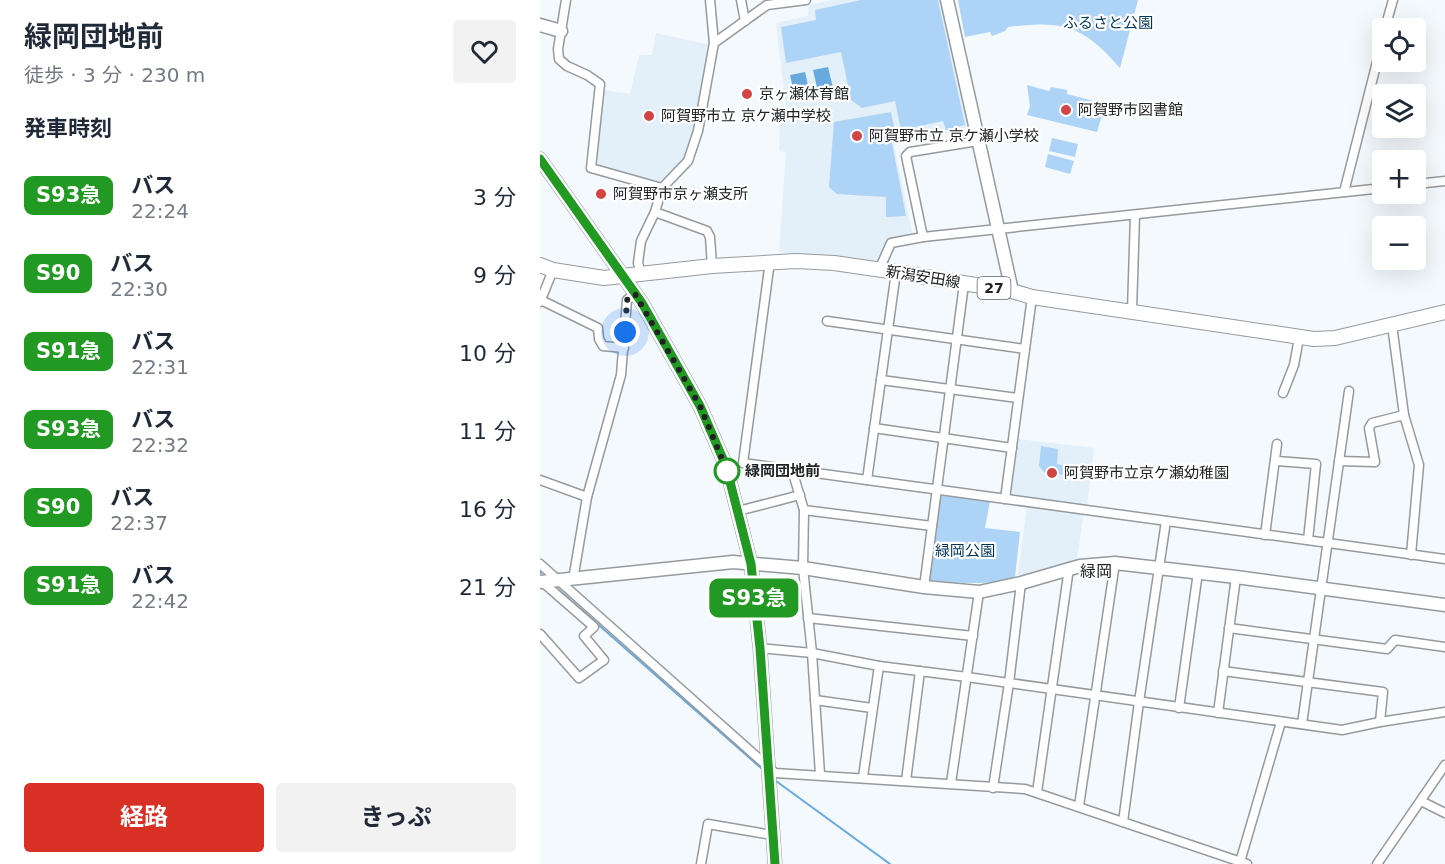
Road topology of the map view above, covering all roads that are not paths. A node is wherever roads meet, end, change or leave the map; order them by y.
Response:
1 (566, 0) edge
2 (710, 0) edge
3 (741, 0) edge
4 (804, 0) edge
5 (946, 0) edge
6 (1393, 0) edge
7 (1388, 18) edge
8 (745, 21) junction
9 (540, 25) edge
10 (561, 31) junction
11 (714, 43) junction
12 (1374, 72) edge
13 (978, 141) junction
14 (540, 159) edge
15 (1445, 181) edge
16 (1426, 183) edge
17 (662, 188) junction
18 (1372, 189) edge
19 (1344, 192) junction
20 (655, 212) junction
21 (1135, 215) junction
22 (999, 230) junction
23 (923, 237) junction
24 (770, 261) junction
25 (712, 266) junction
26 (546, 267) edge
27 (879, 270) junction
28 (896, 272) junction
29 (641, 273) junction
30 (622, 276) junction
31 (964, 284) junction
32 (1012, 291) junction
33 (635, 294) junction
34 (541, 296) edge
35 (1032, 297) junction
36 (1132, 311) junction
37 (1445, 312) edge
38 (827, 321) dead end
39 (1392, 325) junction
40 (888, 330) junction
41 (957, 338) junction
42 (1299, 338) junction
43 (624, 348) junction
44 (1025, 349) junction
45 (881, 380) junction
46 (950, 388) junction
47 (1349, 391) dead end
48 (1283, 393) dead end
49 (1018, 398) junction
50 (1404, 414) junction
51 (874, 428) junction
52 (943, 440) junction
53 (1277, 444) dead end
54 (1012, 448) junction
55 (1277, 461) junction
56 (1339, 461) junction
57 (792, 470) junction
58 (540, 480) edge
59 (867, 480) junction
60 (937, 489) junction
61 (800, 495) junction
62 (587, 497) junction
63 (1005, 499) junction
64 (804, 510) junction
65 (738, 511) junction
66 (1166, 521) junction
67 (932, 526) junction
68 (1265, 535) junction
69 (1308, 540) junction
70 (1328, 543) junction
71 (1411, 555) junction
72 (1445, 559) edge
73 (1115, 563) junction
74 (540, 564) edge
75 (751, 564) junction
76 (1159, 567) junction
77 (803, 568) junction
78 (1070, 568) junction
79 (1198, 572) junction
80 (1236, 577) junction
81 (558, 580) junction
82 (573, 580) junction
83 (541, 581) edge
84 (1021, 583) junction
85 (924, 587) junction
86 (1321, 588) junction
87 (979, 592) junction
88 (1445, 606) edge
89 (808, 618) junction
90 (1229, 628) junction
91 (540, 634) edge
92 (973, 636) junction
93 (1314, 640) junction
94 (1445, 647) edge
95 (760, 648) junction
96 (812, 653) junction
97 (879, 666) junction
98 (920, 671) junction
99 (1223, 671) junction
100 (967, 677) junction
101 (1308, 682) junction
102 (1009, 683) junction
103 (1052, 690) junction
104 (1095, 695) junction
105 (815, 700) junction
106 (1138, 702) junction
107 (872, 708) junction
108 (1179, 708) junction
109 (1445, 712) edge
110 (1218, 714) junction
111 (1281, 722) junction
112 (1380, 722) junction
113 (1302, 724) junction
114 (1445, 765) edge
115 (768, 768) junction
116 (820, 774) junction
117 (863, 777) junction
118 (906, 781) junction
119 (951, 783) junction
120 (993, 788) junction
121 (1037, 792) junction
122 (1421, 801) junction
123 (1079, 806) junction
124 (1445, 813) edge
125 (1123, 822) junction
126 (772, 835) junction
127 (1244, 863) edge
128 (700, 864) edge
129 (775, 864) edge
130 (1377, 864) edge

1 - 10 street
2 - 11 street
3 - 8 street
4 - 8 street
5 - 13 street
6 - 7 street
8 - 11 street
9 - 10 street
10 - 17 street
11 - 17 street
12 - 19 street
13 - 22 street
13 - 23 street
14 - 30 street
15 - 16 street
17 - 20 street
18 - 19 street
19 - 21 street
20 - 25 street
20 - 29 street
21 - 22 street
21 - 36 street
22 - 23 street
22 - 32 street
23 - 27 street
24 - 25 main road, 新潟安田線 / 27
24 - 27 main road, 新潟安田線 / 27
24 - 57 street
25 - 29 main road, 新潟安田線 / 27
26 - 30 main road, 新潟安田線 / 27
26 - 34 street
27 - 28 main road, 新潟安田線 / 27
28 - 31 main road, 新潟安田線 / 27
28 - 40 street
29 - 30 main road, 新潟安田線 / 27
30 - 33 street
31 - 32 main road, 新潟安田線 / 27
31 - 41 street
32 - 35 main road, 新潟安田線 / 27
33 - 43 street
33 - 65 street
34 - 43 street
35 - 36 main road, 新潟安田線 / 27
35 - 44 street
36 - 42 main road, 新潟安田線 / 27
37 - 39 main road, 新潟安田線 / 27
38 - 40 street
39 - 42 main road, 新潟安田線 / 27
39 - 50 street
40 - 41 street
40 - 45 street
41 - 44 street
41 - 46 street
42 - 48 street
43 - 62 street
44 - 49 street
45 - 46 street
45 - 51 street
46 - 49 street
46 - 52 street
47 - 56 street
49 - 54 street
50 - 56 street
50 - 71 street
51 - 52 street
51 - 59 street
52 - 54 street
52 - 60 street
53 - 55 street
54 - 63 street
55 - 68 street
55 - 69 street
56 - 70 street
57 - 59 street
57 - 61 street
58 - 62 street
59 - 60 street
60 - 63 street
60 - 67 street
61 - 64 street
61 - 65 street
62 - 82 street
63 - 66 street
64 - 67 street
64 - 77 street
65 - 75 street
66 - 68 street
66 - 76 street
67 - 85 street
68 - 69 street
69 - 70 street
70 - 71 street
70 - 86 street
71 - 72 street
73 - 76 street
73 - 78 street
73 - 104 street
74 - 81 street
75 - 77 street
75 - 82 street
75 - 95 street
76 - 79 street
76 - 106 street
77 - 85 street
77 - 89 street
78 - 84 street
78 - 103 street
79 - 80 street
79 - 108 street
80 - 86 street
80 - 90 street
81 - 82 street
81 - 83 street
81 - 115 street
83 - 91 street
84 - 87 street
84 - 102 street
85 - 87 street
86 - 88 street
86 - 93 street
87 - 92 street
89 - 92 street
89 - 96 street
90 - 93 street
90 - 99 street
92 - 100 street
93 - 94 street
93 - 101 street
95 - 96 street
95 - 115 street
96 - 97 street
96 - 105 street
97 - 98 street
97 - 107 street
98 - 100 street
98 - 118 street
99 - 101 street
99 - 110 street
100 - 102 street
100 - 119 street
101 - 112 street
101 - 113 street
102 - 103 street
102 - 120 street
103 - 104 street
103 - 121 street
104 - 106 street
104 - 123 street
105 - 107 street
105 - 116 street
106 - 108 street
106 - 125 street
107 - 117 street
108 - 110 street
109 - 112 street
110 - 111 street
111 - 113 street
111 - 127 street
112 - 113 street
114 - 122 street
115 - 116 street
115 - 126 street
116 - 117 street
117 - 118 street
118 - 119 street
119 - 120 street
120 - 121 street
121 - 123 street
122 - 124 street
122 - 130 street
123 - 125 street
125 - 127 street
126 - 128 street
126 - 129 street

